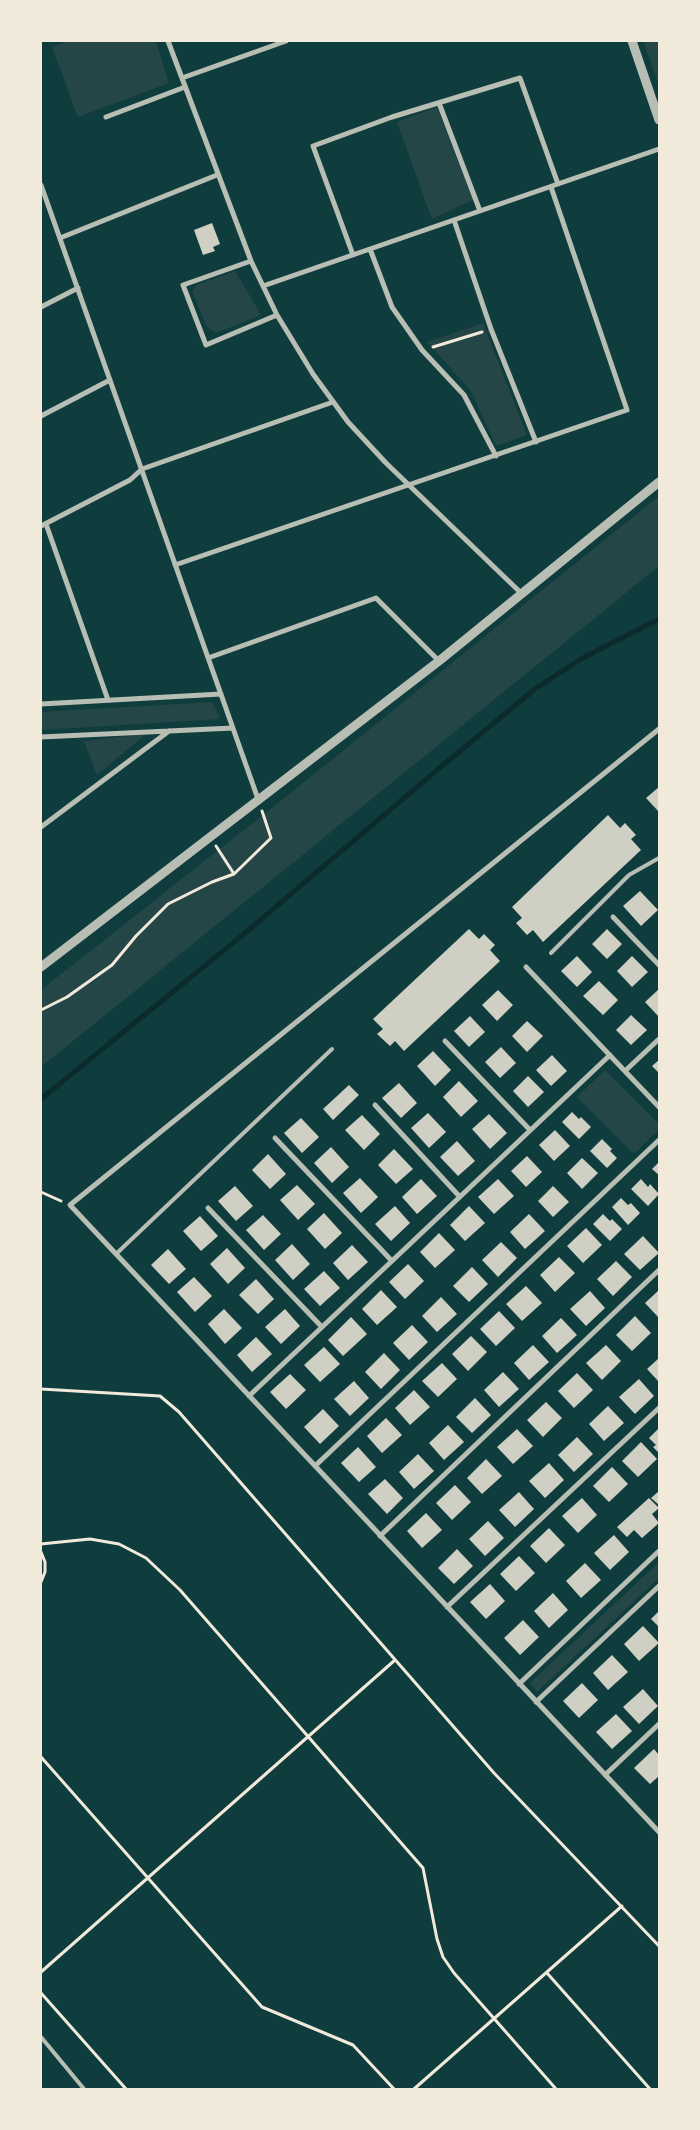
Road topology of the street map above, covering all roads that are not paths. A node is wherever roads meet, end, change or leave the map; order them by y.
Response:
1 (168, 41) edge
2 (286, 41) edge
3 (632, 41) edge
4 (182, 78) junction
5 (185, 87) junction
6 (439, 103) junction
7 (106, 117) dead end
8 (659, 120) edge
9 (659, 150) edge
10 (217, 175) junction
11 (558, 184) junction
12 (41, 185) edge
13 (551, 187) junction
14 (44, 201) edge
15 (480, 211) junction
16 (454, 220) junction
17 (60, 238) junction
18 (370, 249) junction
19 (353, 255) junction
20 (251, 261) junction
21 (262, 286) junction
22 (78, 288) junction
23 (41, 307) edge
24 (277, 316) junction
25 (110, 380) junction
26 (333, 402) junction
27 (41, 416) edge
28 (536, 442) junction
29 (496, 456) junction
30 (142, 469) junction
31 (659, 482) edge
32 (409, 486) junction
33 (44, 525) edge
34 (175, 565) junction
35 (521, 593) junction
36 (208, 658) junction
37 (439, 661) junction
38 (221, 694) junction
39 (108, 700) junction
40 (41, 704) edge
41 (233, 728) junction
42 (659, 729) edge
43 (169, 730) junction
44 (41, 737) edge
45 (258, 798) junction
46 (41, 827) edge
47 (659, 858) edge
48 (613, 917) dead end
49 (551, 954) dead end
50 (659, 965) edge
51 (41, 967) edge
52 (526, 967) dead end
53 (659, 1039) edge
54 (445, 1041) dead end
55 (332, 1049) dead end
56 (610, 1055) junction
57 (625, 1071) junction
58 (375, 1105) dead end
59 (659, 1107) edge
60 (530, 1130) junction
61 (275, 1138) dead end
62 (659, 1140) edge
63 (460, 1196) junction
64 (208, 1208) dead end
65 (116, 1254) junction
66 (392, 1261) junction
67 (659, 1270) edge
68 (321, 1326) junction
69 (249, 1396) junction
70 (659, 1408) edge
71 (315, 1466) junction
72 (380, 1536) junction
73 (659, 1551) edge
74 (659, 1586) edge
75 (447, 1607) junction
76 (519, 1684) junction
77 (536, 1702) junction
78 (659, 1724) edge
79 (605, 1775) junction
80 (659, 1832) edge
81 (41, 2037) edge
82 (84, 2089) edge

1 - 4 street
2 - 4 street
3 - 8 street
4 - 5 street
5 - 7 street
5 - 10 street
6 - 11 street
6 - 15 street
6 - 19 street
9 - 11 street
10 - 17 street
10 - 20 street
11 - 13 street
12 - 14 street
13 - 15 street
13 - 28 street
14 - 17 street
15 - 16 street
16 - 18 street
16 - 28 street
17 - 22 street
18 - 19 street
18 - 29 street
19 - 21 street
20 - 21 street
20 - 24 street
21 - 24 street
22 - 23 street
22 - 25 street
24 - 26 street
25 - 27 street
25 - 30 street
26 - 30 street
26 - 32 street
28 - 29 street
29 - 32 street
30 - 33 street
30 - 34 street
31 - 35 street
32 - 34 street
32 - 35 street
33 - 39 street
34 - 36 street
35 - 37 street
36 - 37 street
36 - 38 street
37 - 45 street
38 - 39 street
38 - 41 street
39 - 40 street
41 - 43 street
41 - 45 street
42 - 65 street
43 - 44 street
43 - 46 street
45 - 51 street
47 - 49 lane
48 - 50 street
52 - 56 street
53 - 57 street
54 - 60 street
55 - 65 lane
56 - 57 street
56 - 60 street
57 - 59 street
58 - 63 street
60 - 63 street
61 - 66 street
62 - 71 street
63 - 66 street
64 - 68 street
65 - 69 street
66 - 68 street
67 - 72 street
68 - 69 street
69 - 71 street
70 - 75 street
71 - 72 street
72 - 75 street
73 - 76 street
74 - 77 street
75 - 76 street
76 - 77 street
77 - 79 street
78 - 79 street
79 - 80 street
81 - 82 lane

